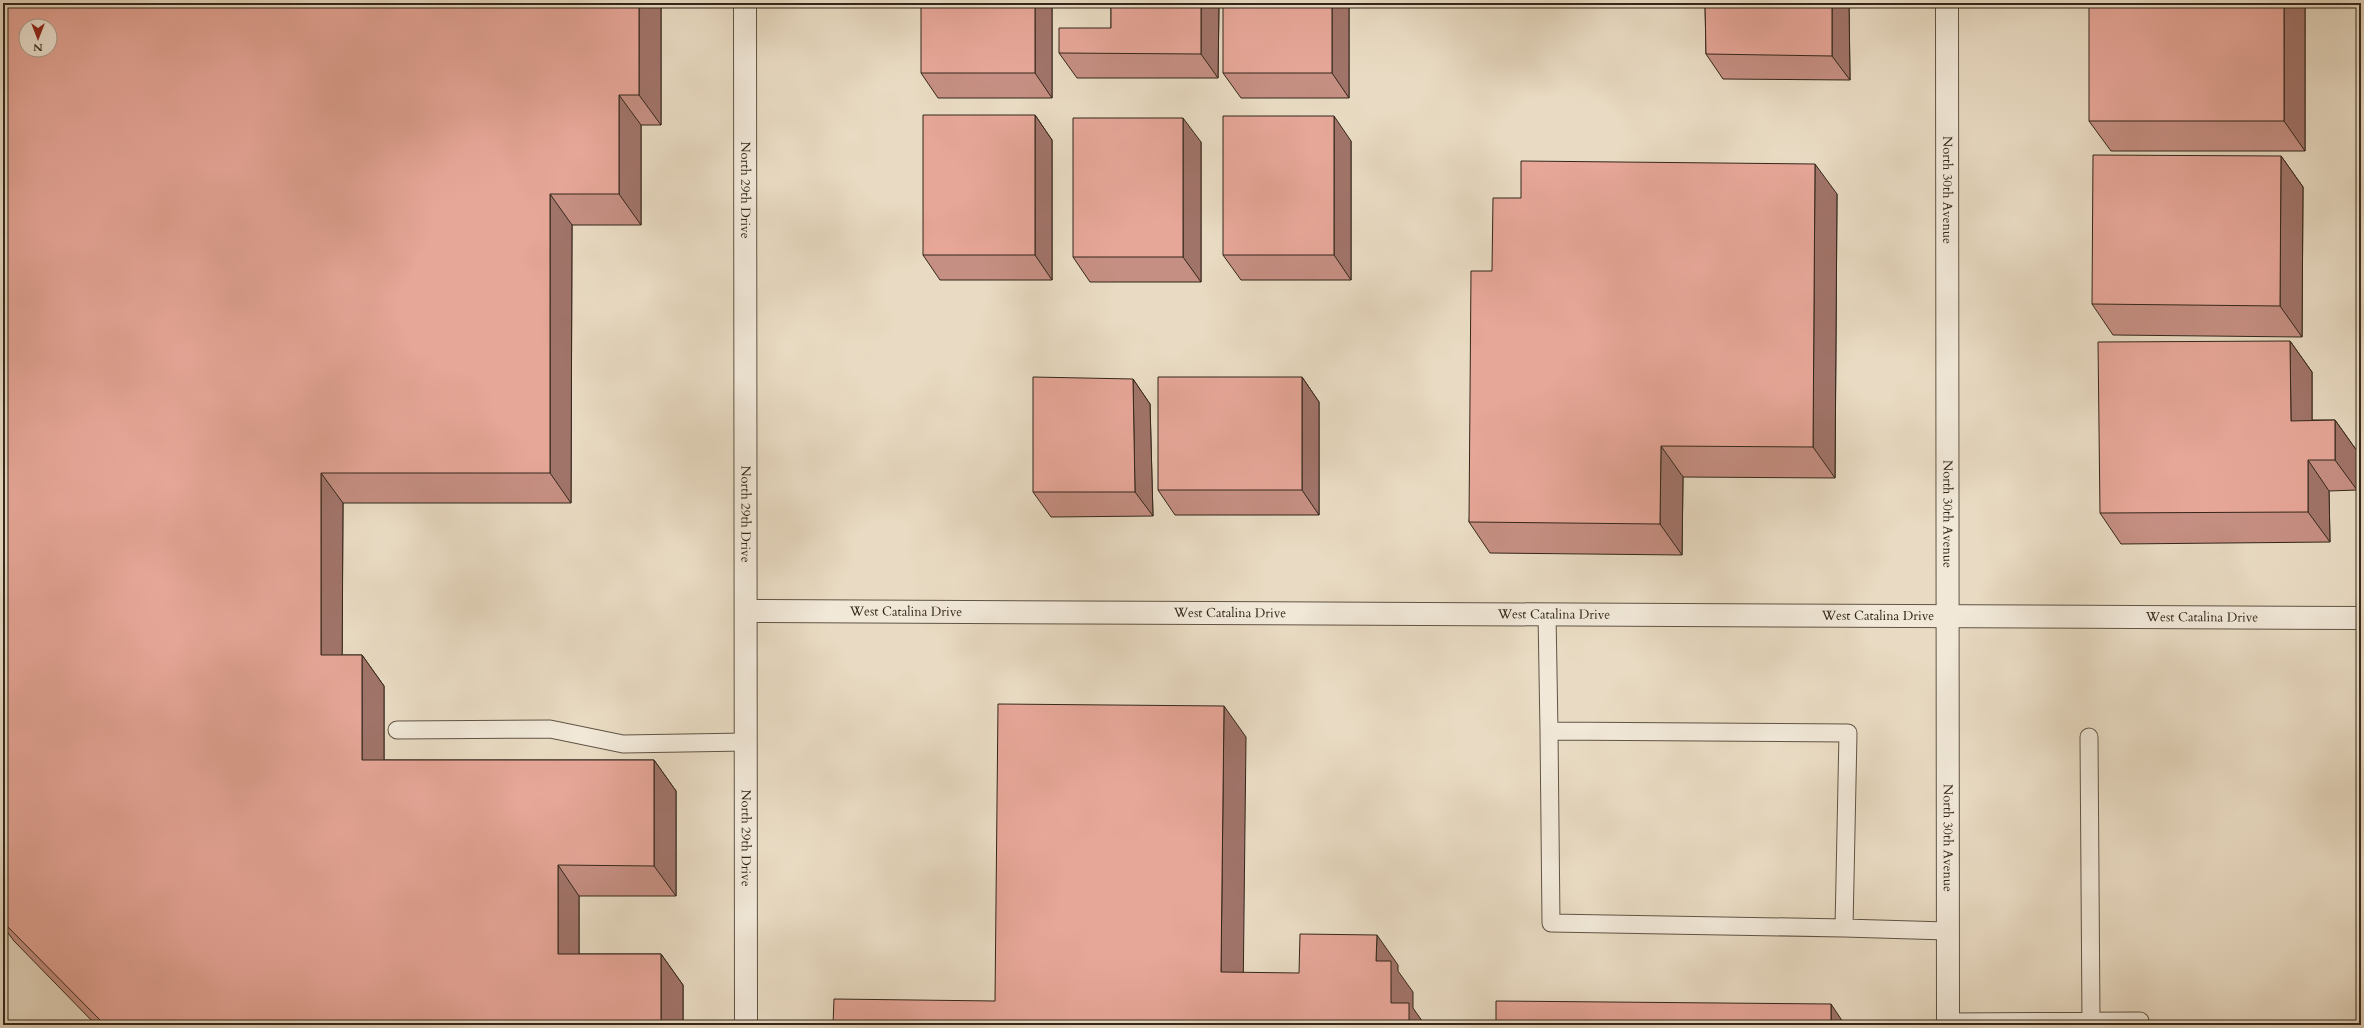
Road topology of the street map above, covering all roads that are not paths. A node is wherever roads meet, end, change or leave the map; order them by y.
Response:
1 (745, 3) edge
2 (1947, 3) edge
3 (746, 611) junction
4 (1546, 613) junction
5 (1946, 615) junction
6 (2361, 618) edge
7 (397, 730) dead end
8 (1549, 731) junction
9 (2088, 738) dead end
10 (746, 742) junction
11 (1844, 928) junction
12 (1947, 931) junction
13 (2091, 1021) junction
14 (2140, 1021) dead end
15 (2055, 1023) edge
16 (1948, 1024) edge
17 (746, 1025) edge

1 - 3 street, North 29th Drive
2 - 5 street, North 30th Avenue
3 - 4 street, West Catalina Drive
3 - 10 street, North 29th Drive
4 - 5 street, West Catalina Drive
4 - 8 lane
5 - 6 street, West Catalina Drive
5 - 12 street, North 30th Avenue
7 - 10 lane
8 - 11 lane
8 - 11 lane
9 - 13 lane
10 - 17 street, North 29th Drive
11 - 12 lane
12 - 16 street, North 30th Avenue
13 - 14 lane
13 - 15 lane
15 - 16 lane

